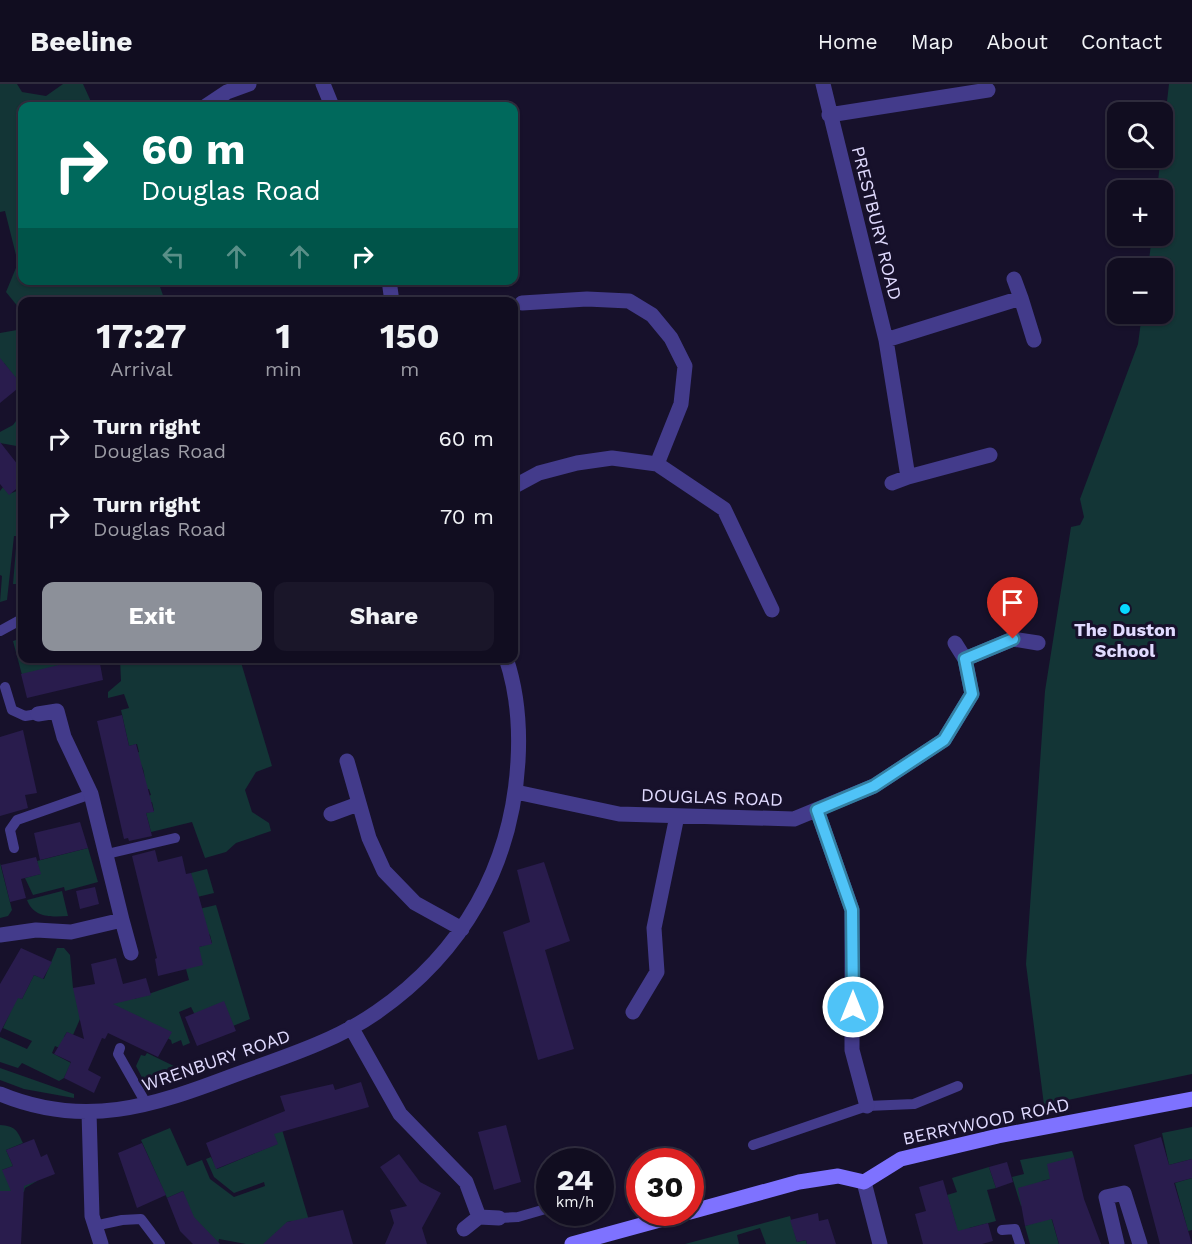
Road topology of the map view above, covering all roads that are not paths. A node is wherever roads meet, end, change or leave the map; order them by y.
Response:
1 (249, 84) edge
2 (323, 84) edge
3 (823, 84) edge
4 (988, 90) dead end
5 (212, 102) edge
6 (330, 102) edge
7 (829, 115) junction
8 (1014, 279) dead end
9 (1021, 298) junction
10 (522, 303) dead end
11 (886, 340) junction
12 (1034, 340) dead end
13 (990, 455) dead end
14 (657, 464) junction
15 (908, 477) junction
16 (892, 483) dead end
17 (518, 484) edge
18 (772, 610) dead end
19 (18, 621) edge
20 (0, 631) edge
21 (955, 643) dead end
22 (1038, 643) dead end
23 (965, 659) junction
24 (508, 663) edge
25 (5, 687) dead end
26 (38, 714) joint
27 (347, 761) dead end
28 (516, 792) junction
29 (91, 794) junction
30 (358, 804) junction
31 (817, 810) junction
32 (331, 814) dead end
33 (678, 816) junction
34 (176, 838) dead end
35 (14, 848) dead end
36 (107, 854) junction
37 (122, 920) junction
38 (462, 929) junction
39 (0, 935) edge
40 (130, 953) dead end
41 (633, 1012) dead end
42 (351, 1027) junction
43 (120, 1047) dead end
44 (958, 1086) dead end
45 (0, 1094) edge
46 (1192, 1099) edge
47 (147, 1105) junction
48 (867, 1106) junction
49 (89, 1112) junction
50 (753, 1145) dead end
51 (864, 1182) junction
52 (704, 1208) edge
53 (536, 1212) edge
54 (479, 1217) junction
55 (499, 1218) joint
56 (94, 1226) junction
57 (643, 1226) edge
58 (464, 1229) dead end
59 (1002, 1230) dead end
60 (597, 1240) edge
61 (101, 1244) edge
62 (160, 1244) edge
63 (572, 1244) edge
64 (880, 1244) edge
65 (1020, 1244) edge
66 (1117, 1244) edge
67 (1140, 1244) edge

1 - 5 street
2 - 6 street
3 - 7 street, PRESTBURY ROAD
4 - 7 street
7 - 11 street, PRESTBURY ROAD
8 - 9 street
9 - 11 street
9 - 12 street
10 - 14 street
11 - 15 street, PRESTBURY ROAD
13 - 15 street
14 - 17 street
14 - 18 street
15 - 16 street
19 - 20 lane
21 - 23 street, DOUGLAS ROAD
22 - 23 street
23 - 31 street, DOUGLAS ROAD
24 - 28 street, WRENBURY ROAD
25 - 26 lane
26 - 29 street
27 - 30 street
28 - 33 street, DOUGLAS ROAD
28 - 38 street, WRENBURY ROAD
29 - 35 lane
29 - 36 street
30 - 32 street
30 - 38 street
31 - 33 street, DOUGLAS ROAD
31 - 48 street
33 - 41 street
34 - 36 lane
36 - 37 street
37 - 39 street
37 - 40 street
38 - 42 street, WRENBURY ROAD
42 - 47 street, WRENBURY ROAD
42 - 54 street
43 - 47 lane
44 - 48 lane
45 - 49 street, WRENBURY ROAD
46 - 51 street, BERRYWOOD ROAD
47 - 49 street, WRENBURY ROAD
48 - 50 lane
49 - 56 street
51 - 52 street
51 - 64 street
53 - 55 lane
54 - 55 street
54 - 58 street
56 - 61 street
56 - 62 lane
57 - 60 street
59 - 65 lane
60 - 63 street
66 - 67 street

